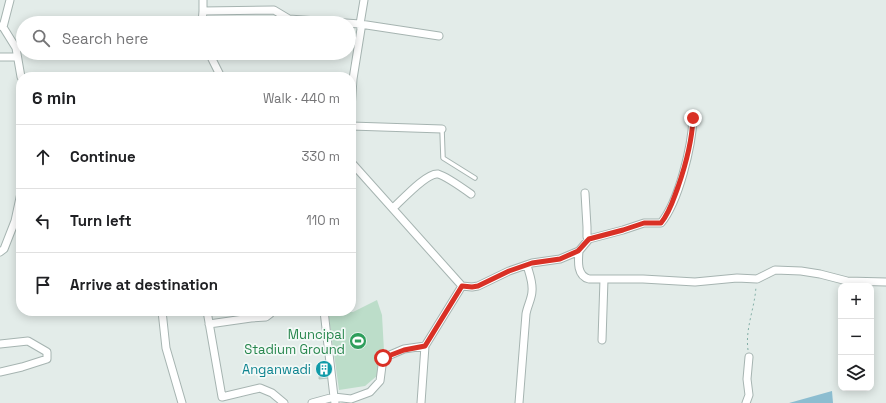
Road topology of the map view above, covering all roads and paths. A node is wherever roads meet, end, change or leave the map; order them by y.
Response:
1 (10, 0) edge
2 (203, 0) edge
3 (364, 0) edge
4 (203, 11) junction
5 (203, 16) edge
6 (284, 16) edge
7 (356, 24) edge
8 (360, 24) junction
9 (1, 26) edge
10 (439, 36) dead end
11 (16, 48) edge
12 (0, 57) edge
13 (16, 57) edge
14 (356, 58) edge
15 (18, 60) edge
16 (212, 60) edge
17 (356, 60) edge
18 (20, 72) edge
19 (218, 72) edge
20 (354, 72) edge
21 (693, 118) dead end
22 (356, 126) edge
23 (442, 129) joint
24 (356, 167) edge
25 (475, 178) dead end
26 (584, 193) dead end
27 (471, 194) dead end
28 (393, 208) junction
29 (16, 216) edge
30 (589, 239) junction
31 (1, 250) edge
32 (578, 251) junction
33 (527, 265) junction
34 (604, 279) junction
35 (756, 282) dead end
36 (886, 282) edge
37 (462, 286) junction
38 (163, 316) edge
39 (208, 316) edge
40 (267, 316) edge
41 (325, 316) edge
42 (209, 324) junction
43 (602, 340) dead end
44 (0, 344) edge
45 (425, 346) junction
46 (749, 357) joint
47 (0, 372) edge
48 (335, 400) edge
49 (182, 403) edge
50 (284, 403) edge
51 (312, 403) edge
52 (421, 403) edge
53 (519, 403) edge
54 (746, 403) edge

1 - 9 street
2 - 4 street
3 - 8 street
4 - 5 street
4 - 6 street
7 - 8 street
8 - 10 street
8 - 14 street
9 - 11 street
12 - 13 street
15 - 18 street
16 - 19 street
17 - 20 street
21 - 30 street
22 - 23 street
23 - 25 lane
24 - 28 street
26 - 30 street
27 - 28 street
28 - 37 street
29 - 31 street
30 - 32 street
32 - 33 street
32 - 34 street
33 - 37 street
33 - 53 street
34 - 36 street
34 - 43 street
35 - 46 path
37 - 45 street
38 - 49 street
39 - 42 street
40 - 42 street
41 - 48 street
42 - 50 street
44 - 47 street
45 - 48 street
45 - 52 street
46 - 54 street
48 - 51 street

